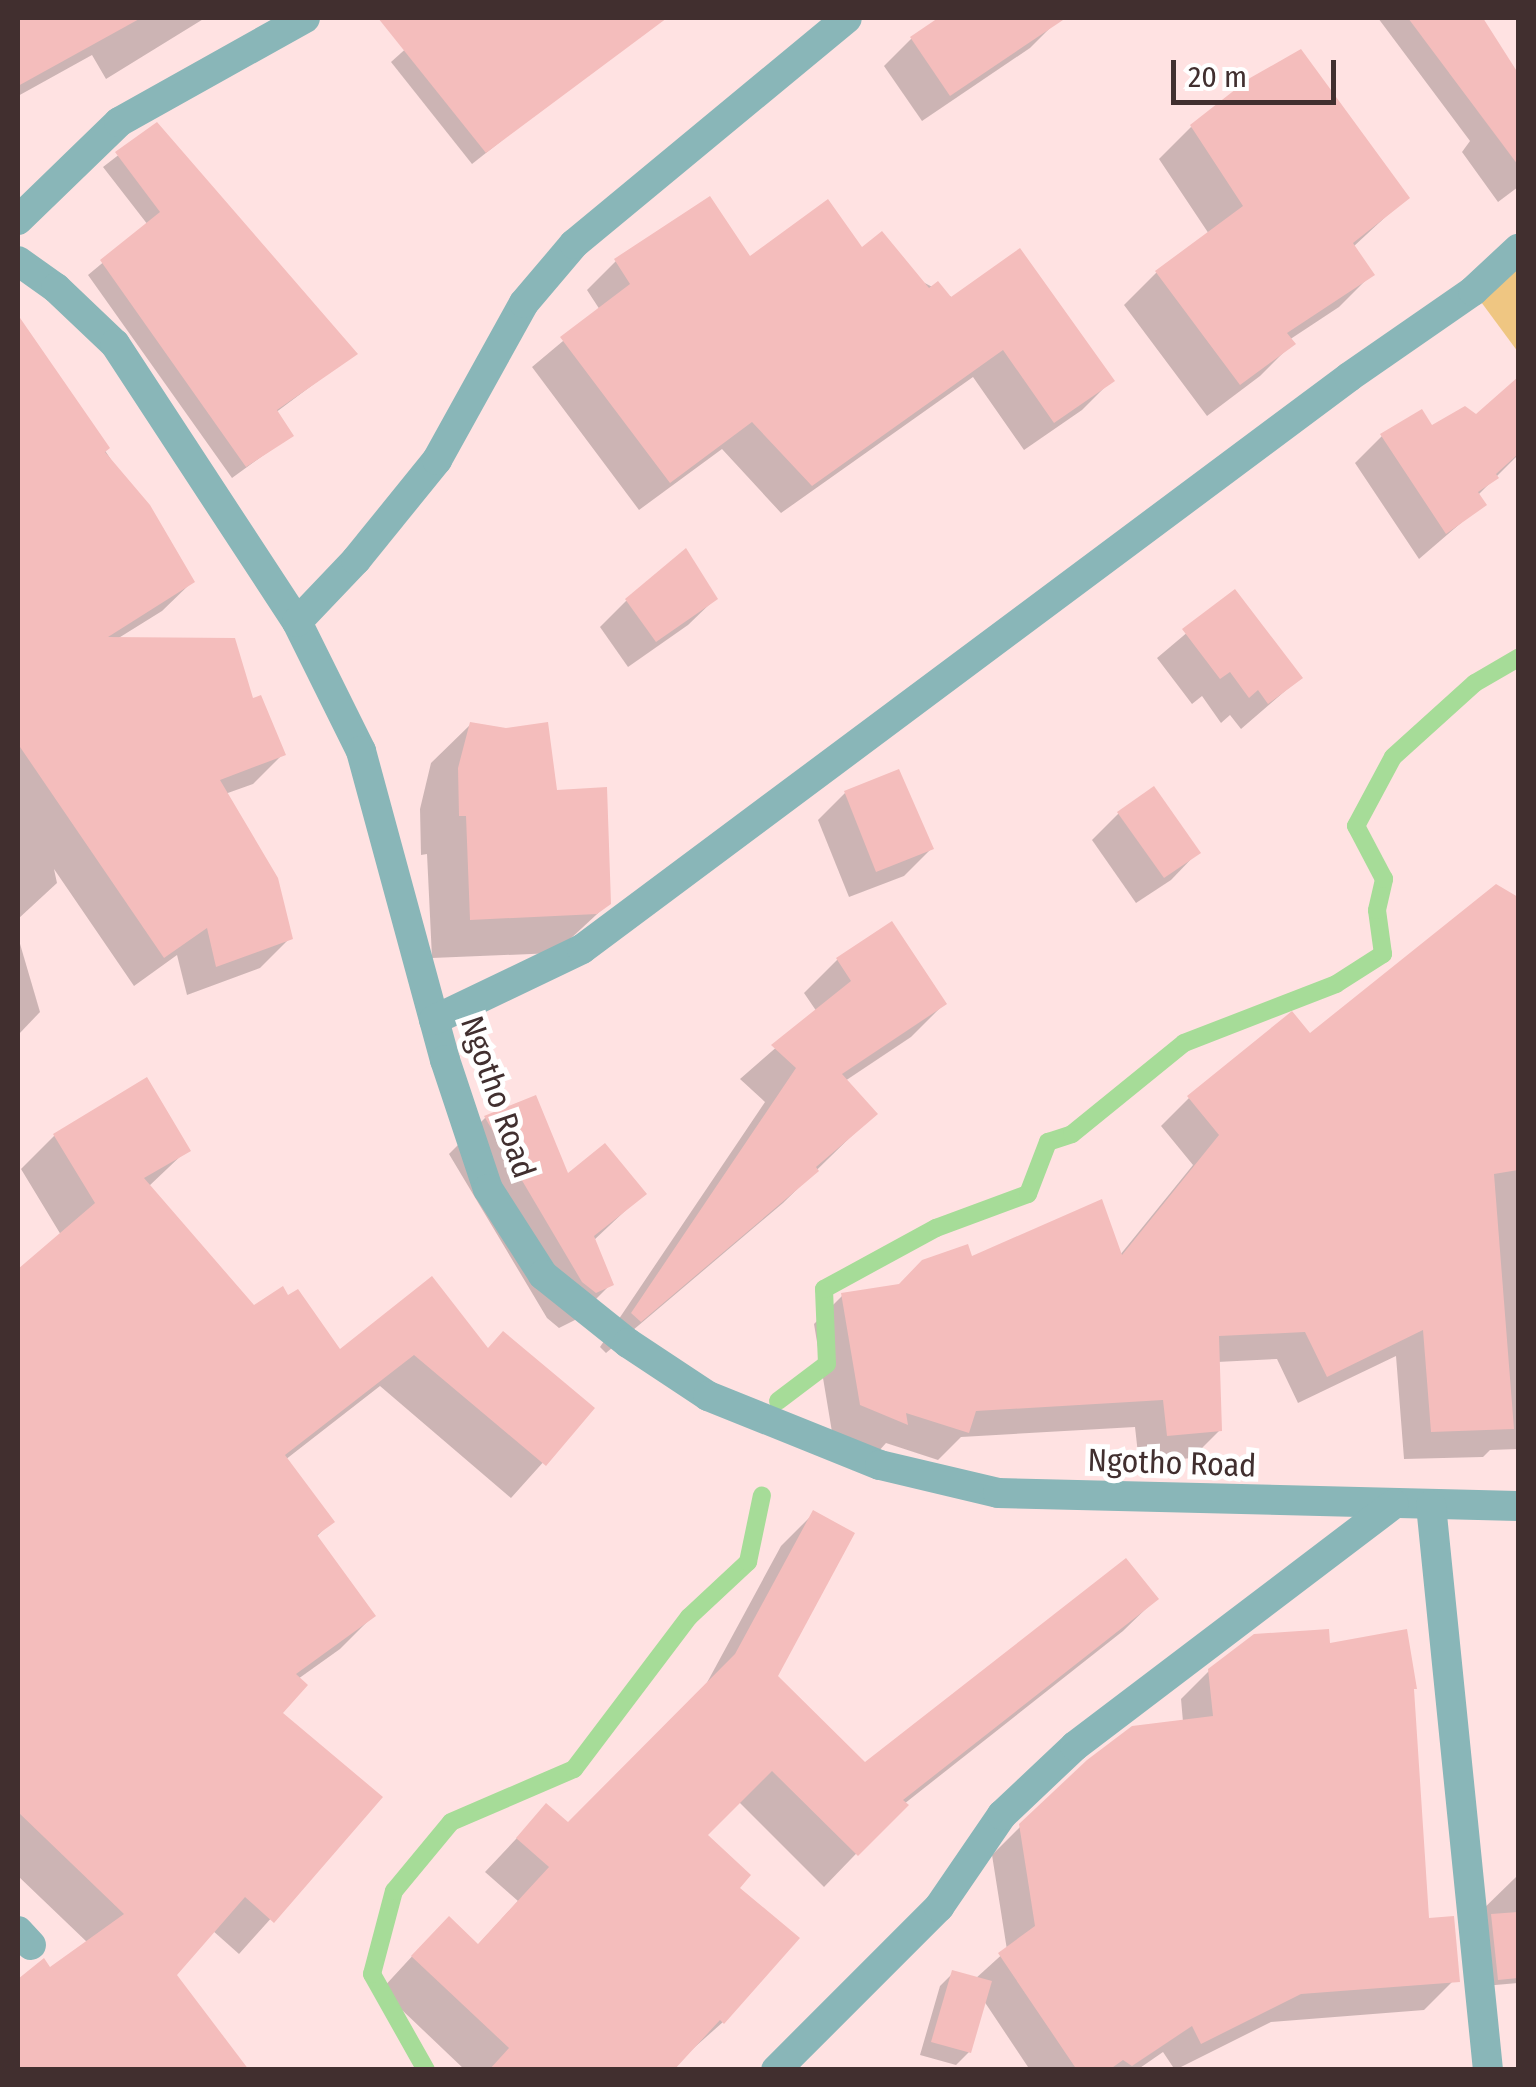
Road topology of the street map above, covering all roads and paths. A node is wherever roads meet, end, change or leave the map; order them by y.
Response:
1 (305, 18) edge
2 (847, 18) edge
3 (18, 220) edge
4 (1518, 248) edge
5 (18, 261) edge
6 (297, 622) junction
7 (434, 1020) junction
8 (1394, 1504) junction
9 (1431, 1505) junction
10 (1518, 1506) edge
11 (776, 2070) edge
12 (1488, 2070) edge

1 - 3 street
2 - 6 street
4 - 7 street
5 - 6 street, Ngotho Road
6 - 7 street, Ngotho Road
7 - 8 street, Ngotho Road
8 - 9 street, Ngotho Road
8 - 11 street
9 - 10 street, Ngotho Road
9 - 12 street

